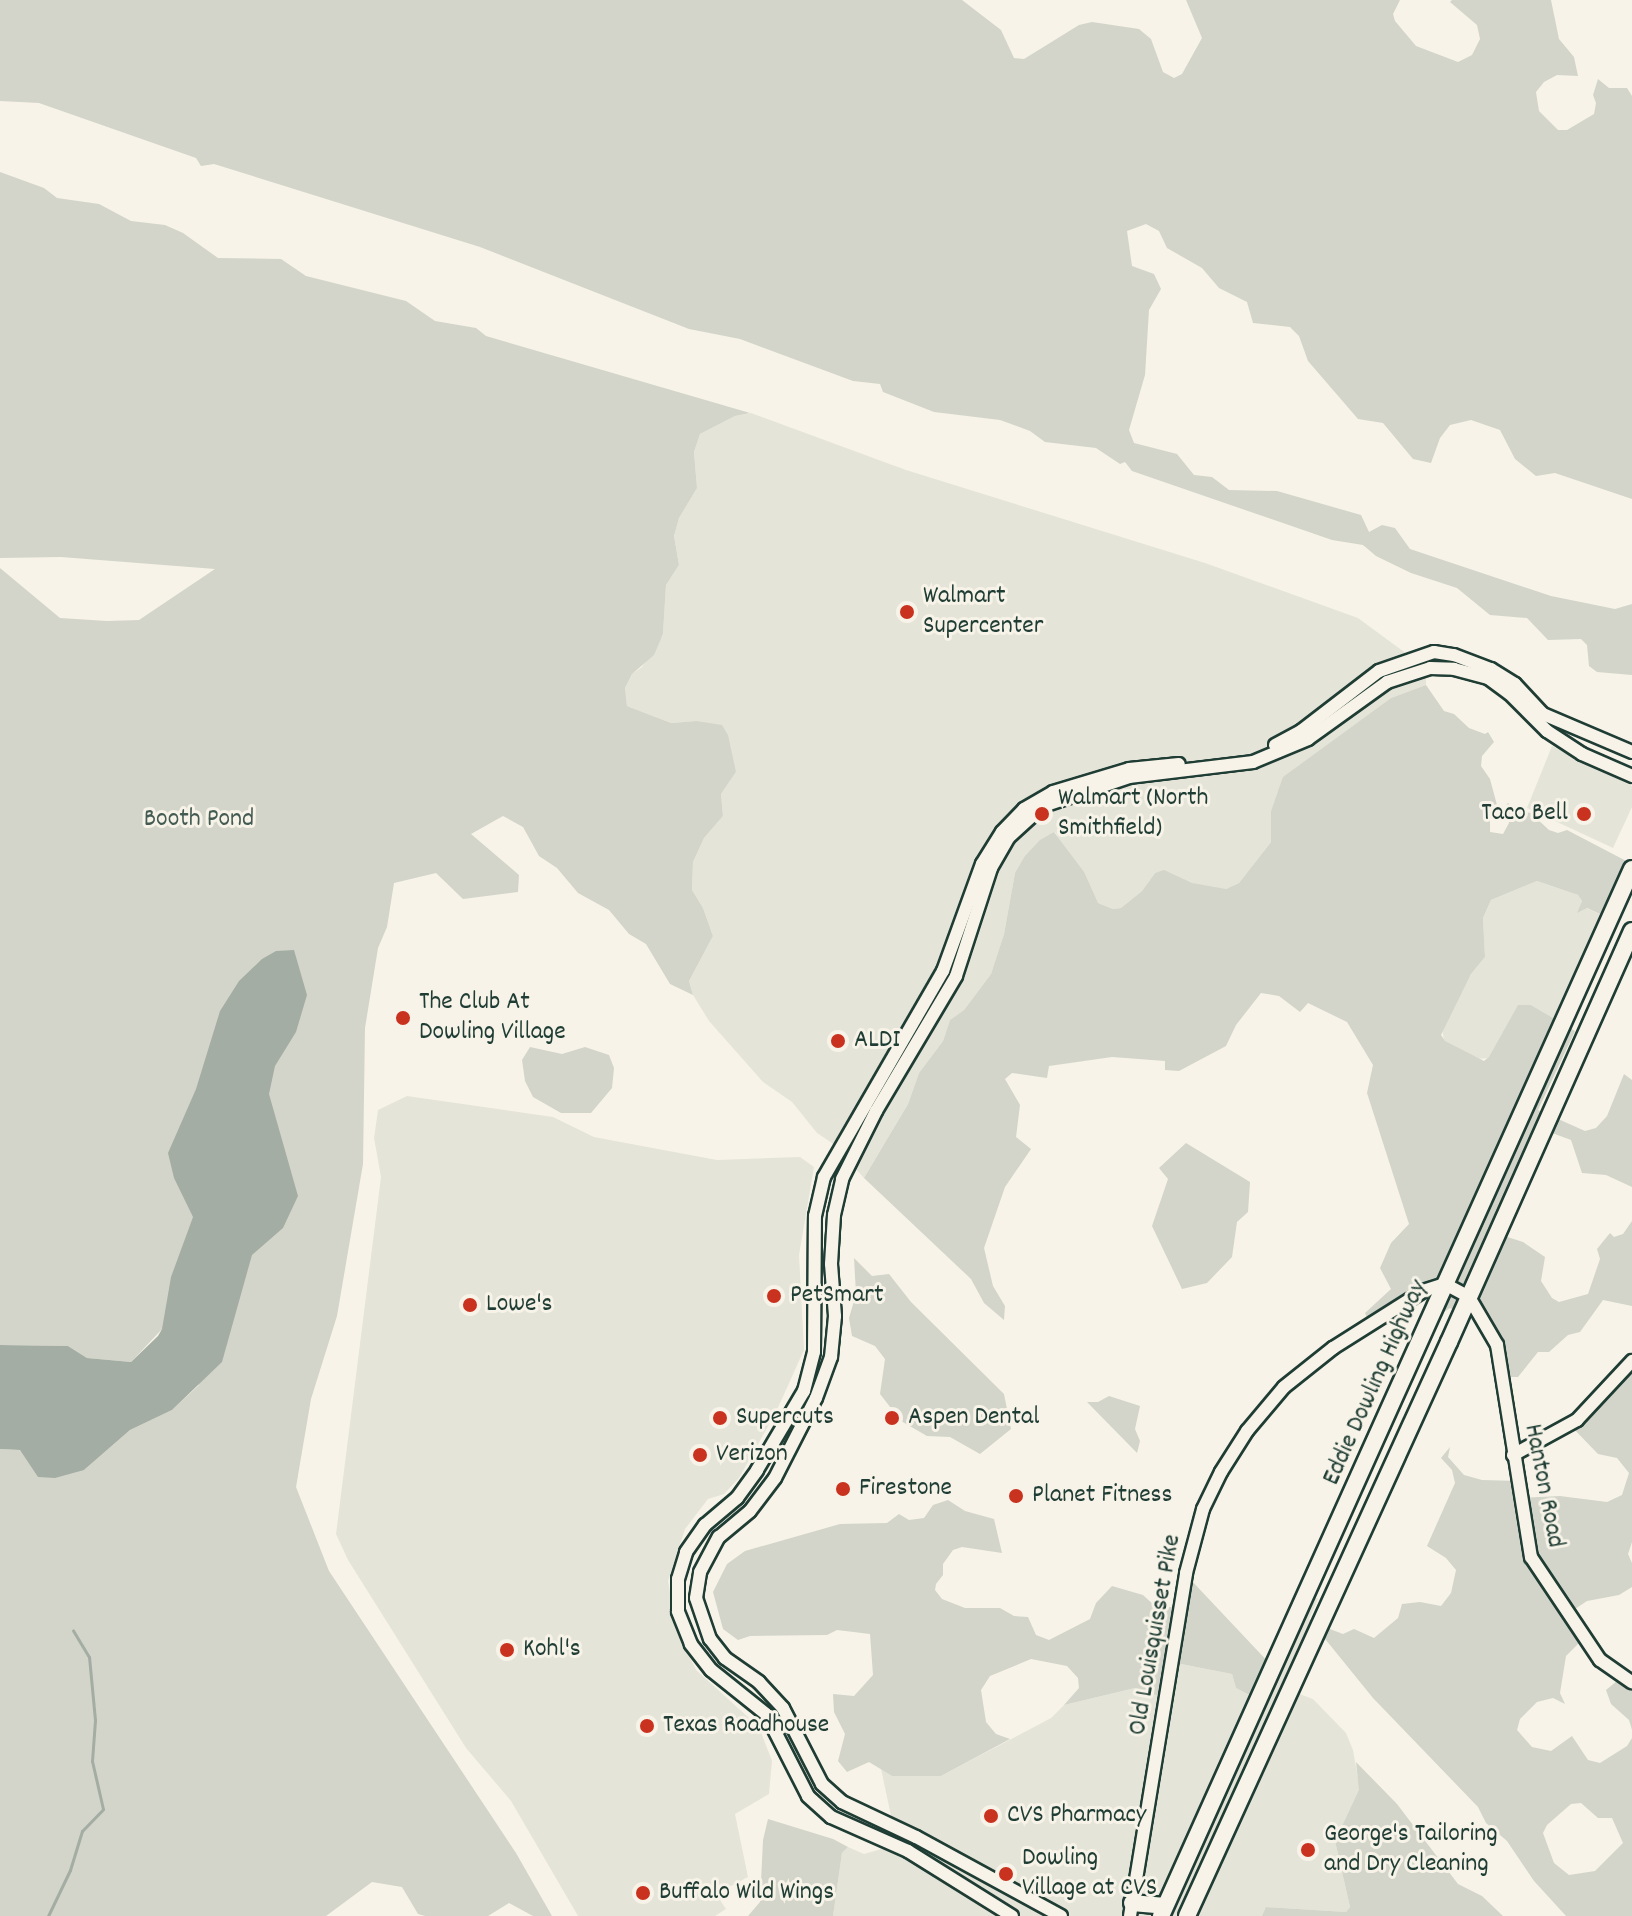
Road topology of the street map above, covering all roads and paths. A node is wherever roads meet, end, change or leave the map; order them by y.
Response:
1 (1573, 730) junction
2 (1567, 744) junction
3 (1632, 752) edge
4 (1632, 776) edge
5 (1632, 869) edge
6 (1632, 931) edge
7 (1445, 1284) junction
8 (1469, 1297) junction
9 (1632, 1361) edge
10 (1513, 1455) junction
11 (1632, 1682) edge
12 (1131, 1910) edge
13 (1163, 1911) edge
14 (1012, 1916) edge
15 (1061, 1916) edge
16 (1187, 1916) edge

1 - 2 street
1 - 3 street
1 - 14 street
2 - 4 street
2 - 15 street
5 - 7 main road, Eddie Dowling Highway
6 - 8 main road, Eddie Dowling Highway
7 - 8 street
7 - 12 street, Old Louisquisset Pike
7 - 13 main road, Eddie Dowling Highway
8 - 10 street, Hanton Road
8 - 16 main road, Eddie Dowling Highway
9 - 10 street
10 - 11 street, Hanton Road
12 - 13 main road

